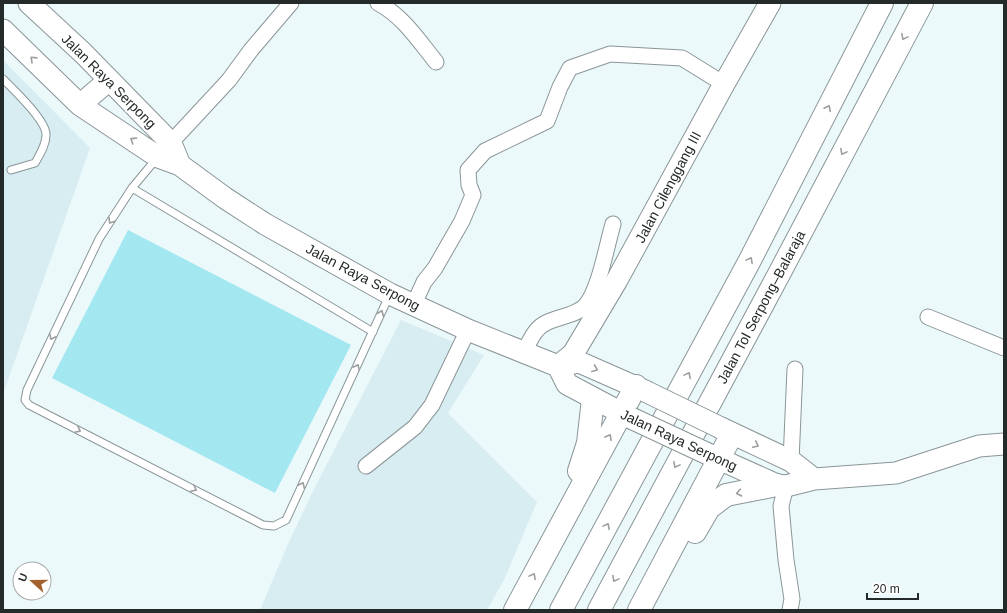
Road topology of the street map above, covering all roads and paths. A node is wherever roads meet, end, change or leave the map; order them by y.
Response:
1 (29, 3) edge
2 (291, 3) edge
3 (378, 3) edge
4 (770, 3) edge
5 (882, 3) edge
6 (922, 3) edge
7 (3, 30) edge
8 (436, 62) dead end
9 (3, 79) edge
10 (109, 80) junction
11 (724, 84) junction
12 (80, 105) junction
13 (165, 150) junction
14 (11, 170) dead end
15 (132, 188) junction
16 (613, 224) dead end
17 (390, 294) junction
18 (414, 304) junction
19 (928, 317) dead end
20 (468, 330) junction
21 (373, 332) junction
22 (1004, 348) edge
23 (524, 352) junction
24 (558, 366) junction
25 (795, 369) dead end
26 (641, 388) junction
27 (593, 399) junction
28 (626, 416) junction
29 (727, 431) junction
30 (1003, 441) edge
31 (713, 457) junction
32 (791, 461) junction
33 (366, 466) dead end
34 (814, 479) junction
35 (781, 486) junction
36 (559, 527) junction
37 (514, 610) edge
38 (561, 610) edge
39 (599, 610) edge
40 (638, 610) edge
41 (645, 610) edge
42 (790, 610) edge

1 - 10 main road, Jalan Raya Serpong
2 - 13 street
3 - 8 street
4 - 11 main road, Jalan Cilenggang III
38 -> 5 highway
6 -> 39 highway, Jalan Tol Serpong–Balaraja
12 -> 7 main road, Jalan Raya Serpong
9 - 14 lane
10 - 12 main road
10 - 13 main road, Jalan Raya Serpong
11 - 18 street
11 - 24 main road, Jalan Cilenggang III
13 -> 12 main road, Jalan Raya Serpong
13 - 15 lane
13 - 17 main road, Jalan Raya Serpong
15 - 21 lane
15 -> 21 lane
16 - 23 street
17 - 18 main road, Jalan Raya Serpong
21 -> 17 lane
18 - 20 main road, Jalan Raya Serpong
19 - 22 street
20 - 23 main road, Jalan Raya Serpong
20 - 33 street
23 - 24 main road, Jalan Raya Serpong
24 -> 26 main road, Jalan Raya Serpong
24 - 27 main road, Jalan Raya Serpong
25 - 32 street
26 - 28 highway
26 - 29 main road, Jalan Raya Serpong, bridge
27 - 28 main road, Jalan Raya Serpong
27 - 36 highway
28 - 31 main road, Jalan Raya Serpong, bridge
36 -> 28 highway
29 - 31 highway
29 -> 32 main road, Jalan Raya Serpong
30 - 34 main road
31 - 35 main road, Jalan Raya Serpong
31 - 40 highway
32 - 34 main road, Jalan Raya Serpong
34 - 35 main road
35 -> 41 highway
35 - 42 street
37 -> 36 highway

